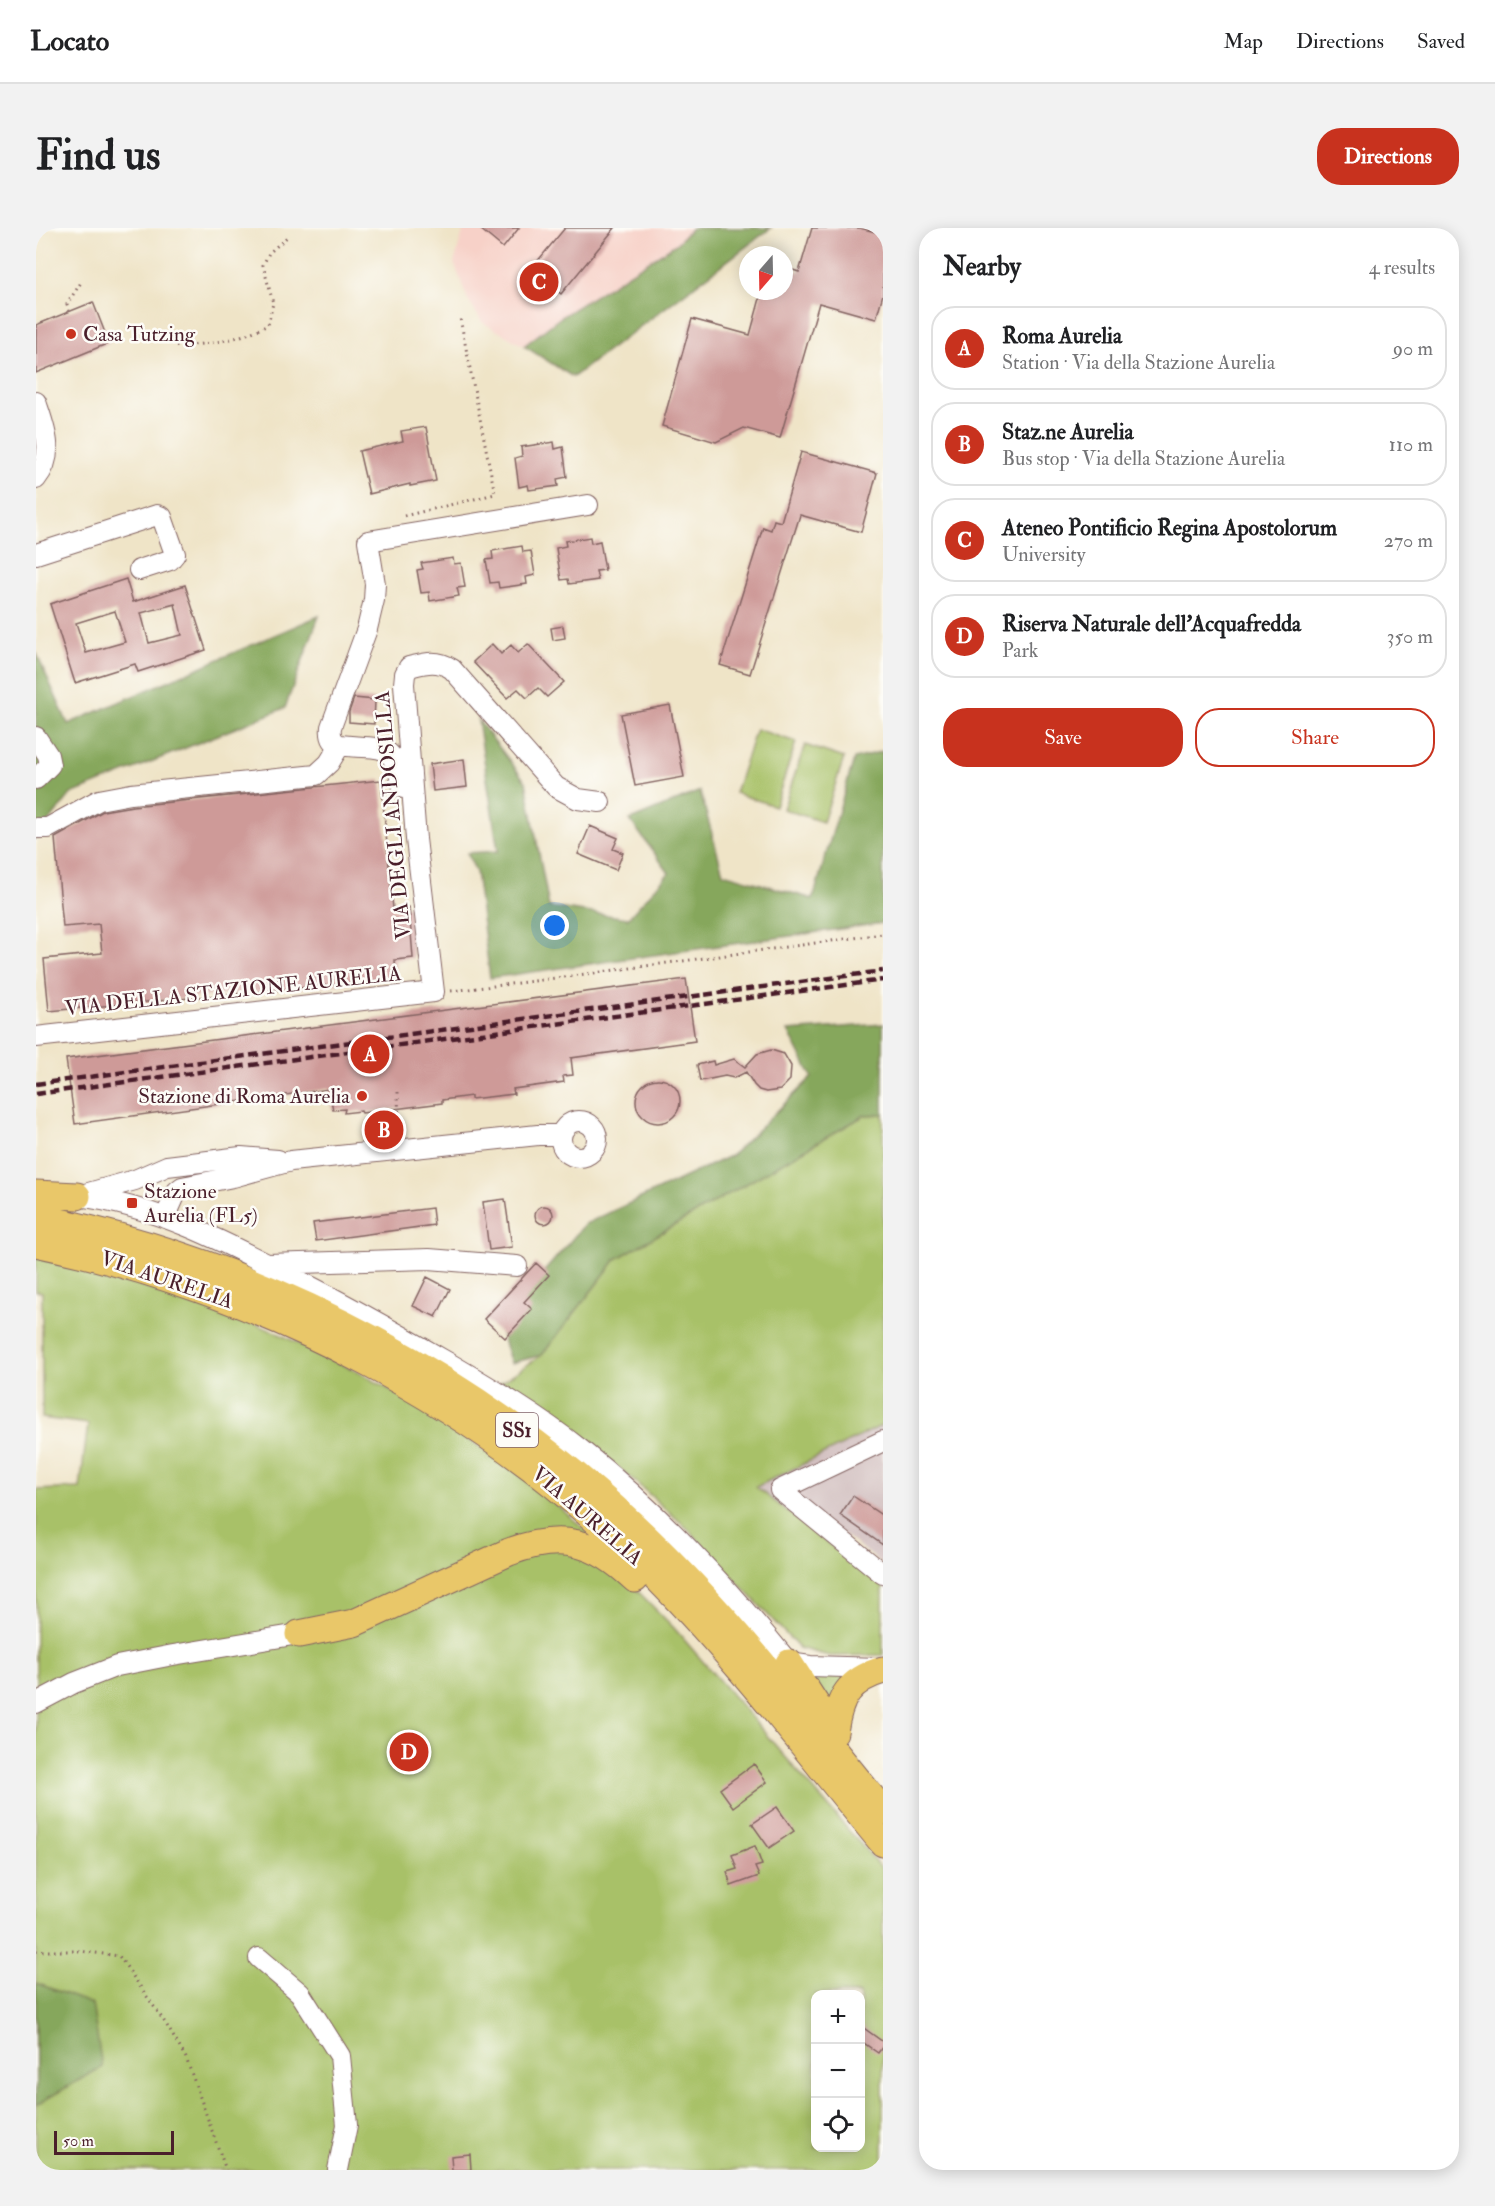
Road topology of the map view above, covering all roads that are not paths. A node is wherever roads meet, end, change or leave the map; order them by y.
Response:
1 (36, 402) edge
2 (36, 479) edge
3 (588, 505) dead end
4 (36, 554) edge
5 (139, 570) dead end
6 (36, 737) edge
7 (340, 745) junction
8 (36, 779) edge
9 (600, 802) dead end
10 (36, 828) edge
11 (416, 839) junction
12 (435, 992) joint
13 (36, 1037) edge
14 (561, 1135) dead end
15 (291, 1161) junction
16 (36, 1194) edge
17 (77, 1196) junction
18 (36, 1217) edge
19 (165, 1218) junction
20 (36, 1243) edge
21 (267, 1264) junction
22 (517, 1266) dead end
23 (883, 1442) edge
24 (883, 1574) edge
25 (300, 1634) joint
26 (789, 1663) junction
27 (883, 1669) edge
28 (36, 1703) edge
29 (834, 1732) junction
30 (805, 1750) junction
31 (883, 1793) edge
32 (883, 1811) edge
33 (883, 1843) edge
34 (260, 1958) dead end
35 (338, 2170) edge

1 - 2 street
3 - 7 street
4 - 5 street
6 - 8 street
7 - 10 street
7 - 11 street
9 - 11 street, VIA DEGLI ANDOSILLA
11 - 12 street, VIA DEGLI ANDOSILLA
12 - 13 street, VIA DELLA STAZIONE AURELIA
14 - 15 street
15 - 17 street
15 - 19 street
16 - 17 highway
17 - 19 street
18 - 32 highway, VIA AURELIA / SS1
19 - 21 street
20 - 30 highway, VIA AURELIA / SS1
21 - 22 street
21 - 26 street
23 - 24 street
25 - 28 street
25 - 30 highway
26 - 27 street
26 - 29 highway
27 - 29 highway
29 - 31 highway
30 - 33 highway, VIA AURELIA / SS1
34 - 35 street

